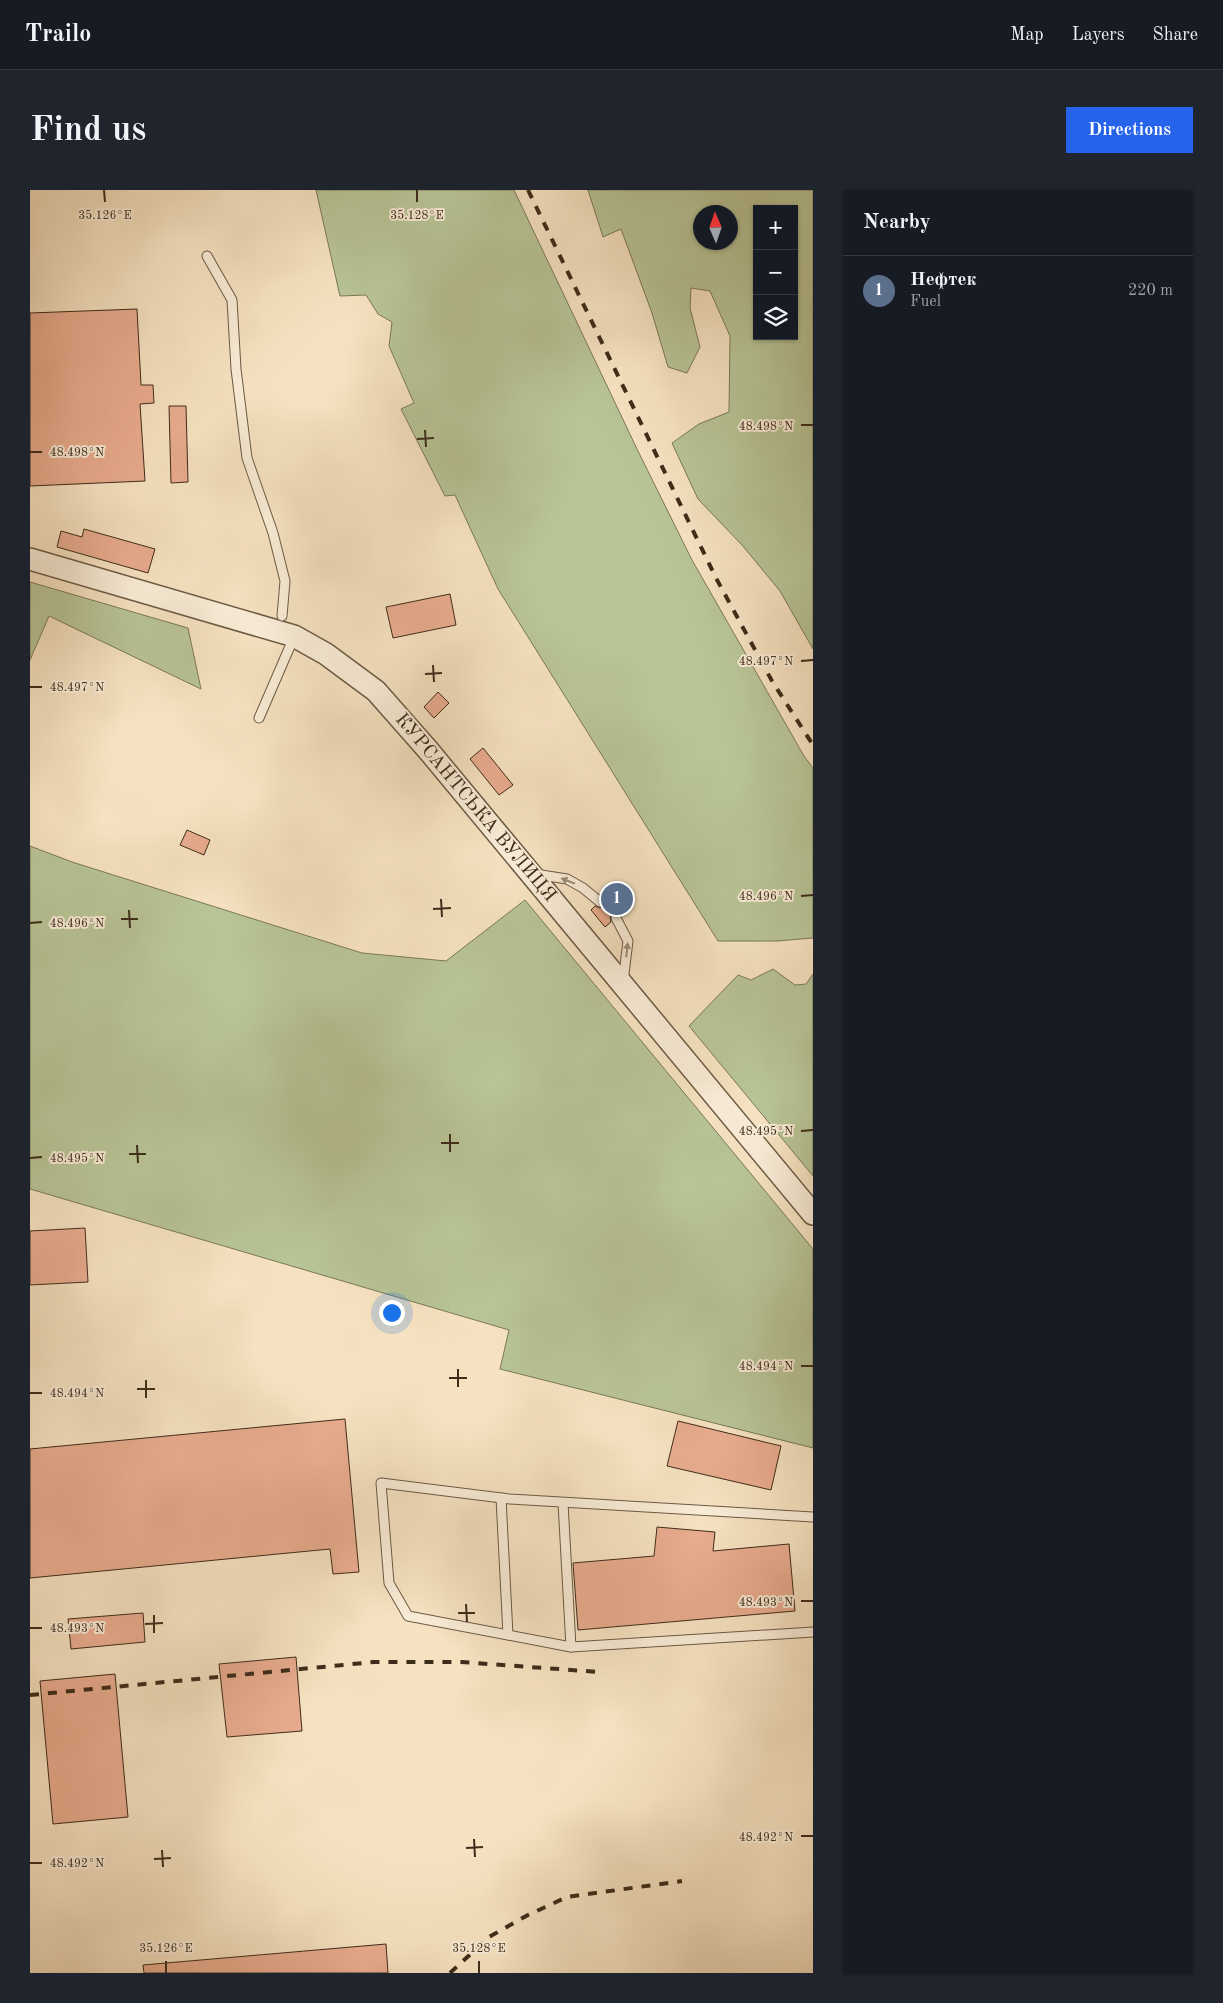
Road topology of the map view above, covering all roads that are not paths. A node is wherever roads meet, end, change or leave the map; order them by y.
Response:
1 (207, 256) dead end
2 (30, 559) edge
3 (282, 616) dead end
4 (294, 636) junction
5 (259, 718) dead end
6 (530, 873) junction
7 (600, 902) dead end
8 (616, 918) dead end
9 (623, 985) junction
10 (813, 1214) edge
11 (501, 1498) junction
12 (563, 1502) junction
13 (813, 1517) edge
14 (813, 1632) edge
15 (508, 1635) junction
16 (571, 1647) junction

1 - 3 lane
2 - 4 street, КУРСАНТСЬКА ВУЛИЦЯ
4 - 5 lane
4 - 6 street, КУРСАНТСЬКА ВУЛИЦЯ
7 -> 6 lane
6 - 9 street, КУРСАНТСЬКА ВУЛИЦЯ
9 -> 8 lane
9 - 10 street, КУРСАНТСЬКА ВУЛИЦЯ
11 - 12 lane
11 - 15 lane
11 - 15 lane
12 - 13 lane
12 - 16 lane
14 - 16 lane
15 - 16 lane

